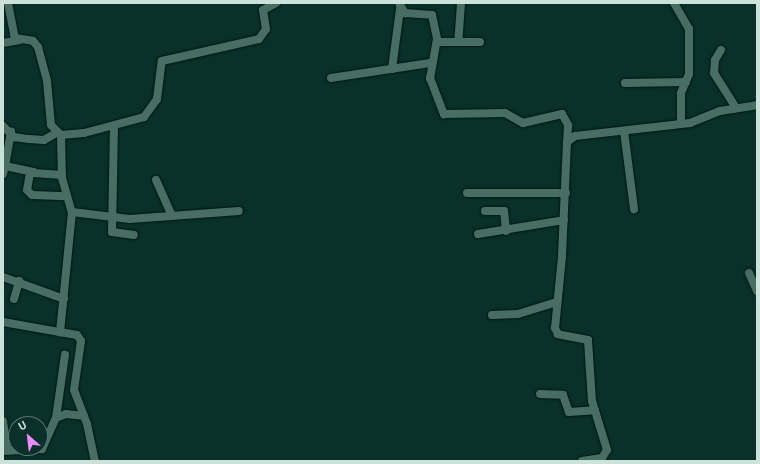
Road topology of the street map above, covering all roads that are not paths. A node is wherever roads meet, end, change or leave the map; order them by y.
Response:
1 (8, 3) edge
2 (276, 3) edge
3 (461, 3) edge
4 (674, 3) edge
5 (400, 6) edge
6 (20, 40) junction
7 (437, 42) junction
8 (458, 42) junction
9 (480, 42) dead end
10 (3, 43) edge
11 (721, 50) dead end
12 (430, 63) junction
13 (392, 69) junction
14 (331, 78) dead end
15 (686, 82) junction
16 (625, 83) dead end
17 (757, 105) edge
18 (736, 108) junction
19 (681, 124) junction
20 (3, 126) edge
21 (114, 127) junction
22 (624, 131) junction
23 (11, 132) junction
24 (59, 134) junction
25 (567, 142) junction
26 (4, 170) edge
27 (33, 172) junction
28 (62, 175) junction
29 (156, 180) dead end
30 (467, 193) dead end
31 (566, 193) junction
32 (67, 196) junction
33 (634, 209) dead end
34 (485, 210) dead end
35 (239, 211) dead end
36 (72, 212) junction
37 (172, 216) junction
38 (113, 217) junction
39 (564, 220) junction
40 (506, 230) junction
41 (134, 234) dead end
42 (478, 234) dead end
43 (749, 273) dead end
44 (3, 277) edge
45 (19, 281) junction
46 (757, 291) edge
47 (14, 299) dead end
48 (64, 299) junction
49 (557, 302) junction
50 (492, 315) dead end
51 (3, 322) edge
52 (60, 332) junction
53 (64, 355) dead end
54 (540, 394) dead end
55 (595, 410) junction
56 (84, 416) junction
57 (56, 418) junction
58 (3, 421) edge
59 (5, 451) edge
60 (95, 461) edge
61 (582, 461) edge

1 - 6 street
2 - 21 street
3 - 8 street
4 - 15 street
5 - 7 street
5 - 13 street
6 - 10 street
6 - 24 street
7 - 8 street
7 - 12 street
8 - 9 street
11 - 18 street
12 - 13 street
12 - 25 street
13 - 14 street
15 - 16 street
15 - 19 street
17 - 18 street
18 - 19 street
19 - 22 street
20 - 23 street
21 - 24 street
21 - 38 street
22 - 25 street
22 - 33 street
23 - 24 street
23 - 26 street
24 - 28 street
25 - 31 street
26 - 27 street
27 - 28 street
27 - 32 street
28 - 32 street
29 - 37 street
30 - 31 street
31 - 39 street
32 - 36 street
34 - 40 street
35 - 37 street
36 - 38 street
36 - 48 street
37 - 38 street
38 - 41 street
39 - 40 street
39 - 49 street
40 - 42 street
43 - 46 street
44 - 45 street
45 - 47 street
45 - 48 street
48 - 52 street
49 - 50 street
49 - 55 street
51 - 52 street
52 - 56 street
53 - 57 street
54 - 55 street
55 - 61 street
56 - 57 street
56 - 60 street
57 - 59 street
58 - 59 street

